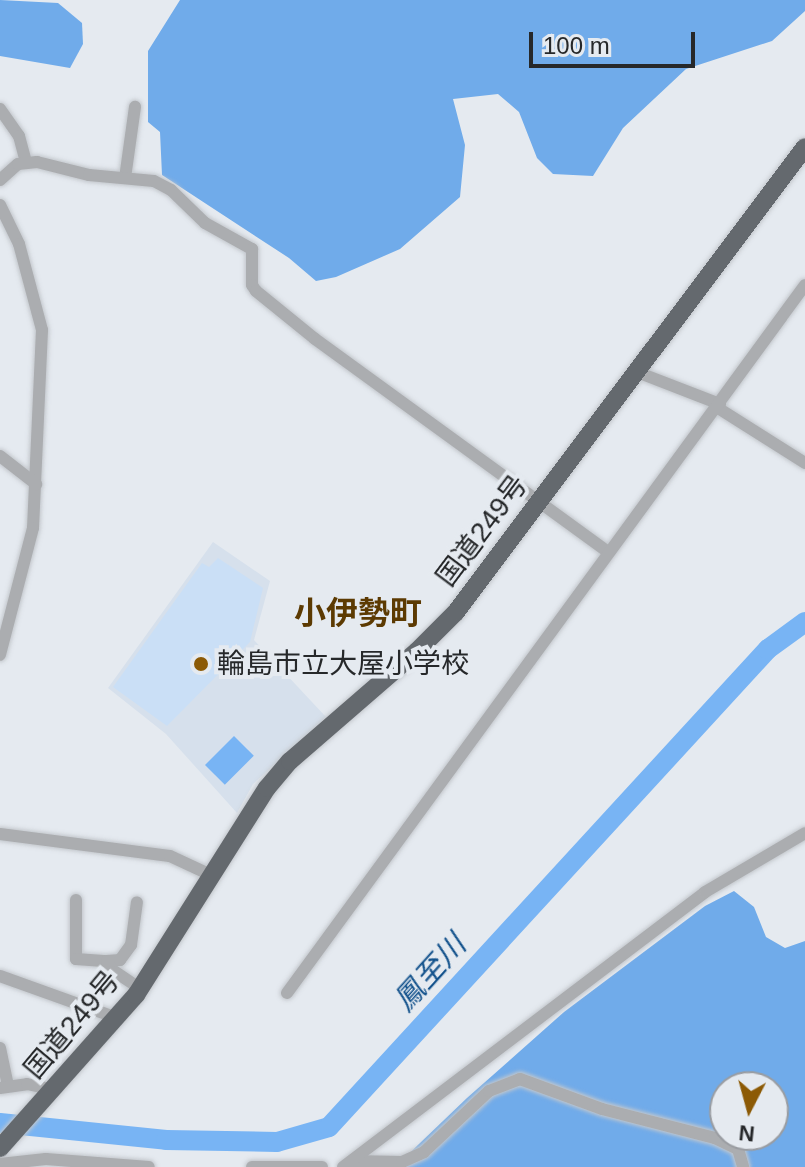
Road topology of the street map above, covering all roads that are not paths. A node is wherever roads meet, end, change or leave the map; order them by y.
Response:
1 (135, 107) dead end
2 (0, 109) edge
3 (805, 147) edge
4 (26, 162) junction
5 (125, 178) junction
6 (0, 180) edge
7 (0, 205) edge
8 (805, 285) edge
9 (637, 372) junction
10 (719, 406) junction
11 (0, 456) edge
12 (805, 463) edge
13 (36, 484) junction
14 (540, 502) junction
15 (608, 552) junction
16 (0, 655) edge
17 (805, 833) edge
18 (0, 834) edge
19 (211, 875) junction
20 (76, 900) dead end
21 (137, 902) dead end
22 (107, 961) junction
23 (0, 976) edge
24 (141, 989) junction
25 (287, 993) dead end
26 (117, 1018) junction
27 (0, 1048) edge
28 (4, 1087) edge
29 (51, 1094) junction
30 (0, 1148) edge
31 (0, 1164) edge
32 (348, 1164) edge
33 (149, 1167) edge
34 (252, 1167) edge
35 (322, 1167) edge
36 (743, 1167) edge

1 - 5 street
2 - 4 street
3 - 9 highway, 国道249号
4 - 5 street
4 - 6 street
5 - 14 street
7 - 13 street
8 - 10 street
9 - 10 street
9 - 14 highway, 国道249号
10 - 12 street
10 - 15 street
11 - 13 street
13 - 16 street
14 - 15 street
14 - 19 highway, 国道249号
15 - 25 street
17 - 32 street
18 - 19 street
19 - 24 highway, 国道249号
20 - 22 street
21 - 22 street
22 - 24 street
23 - 26 street
24 - 26 highway, 国道249号
26 - 29 highway, 国道249号
27 - 28 street
28 - 29 street
29 - 30 highway, 国道249号
31 - 33 street
32 - 36 street
34 - 35 street

